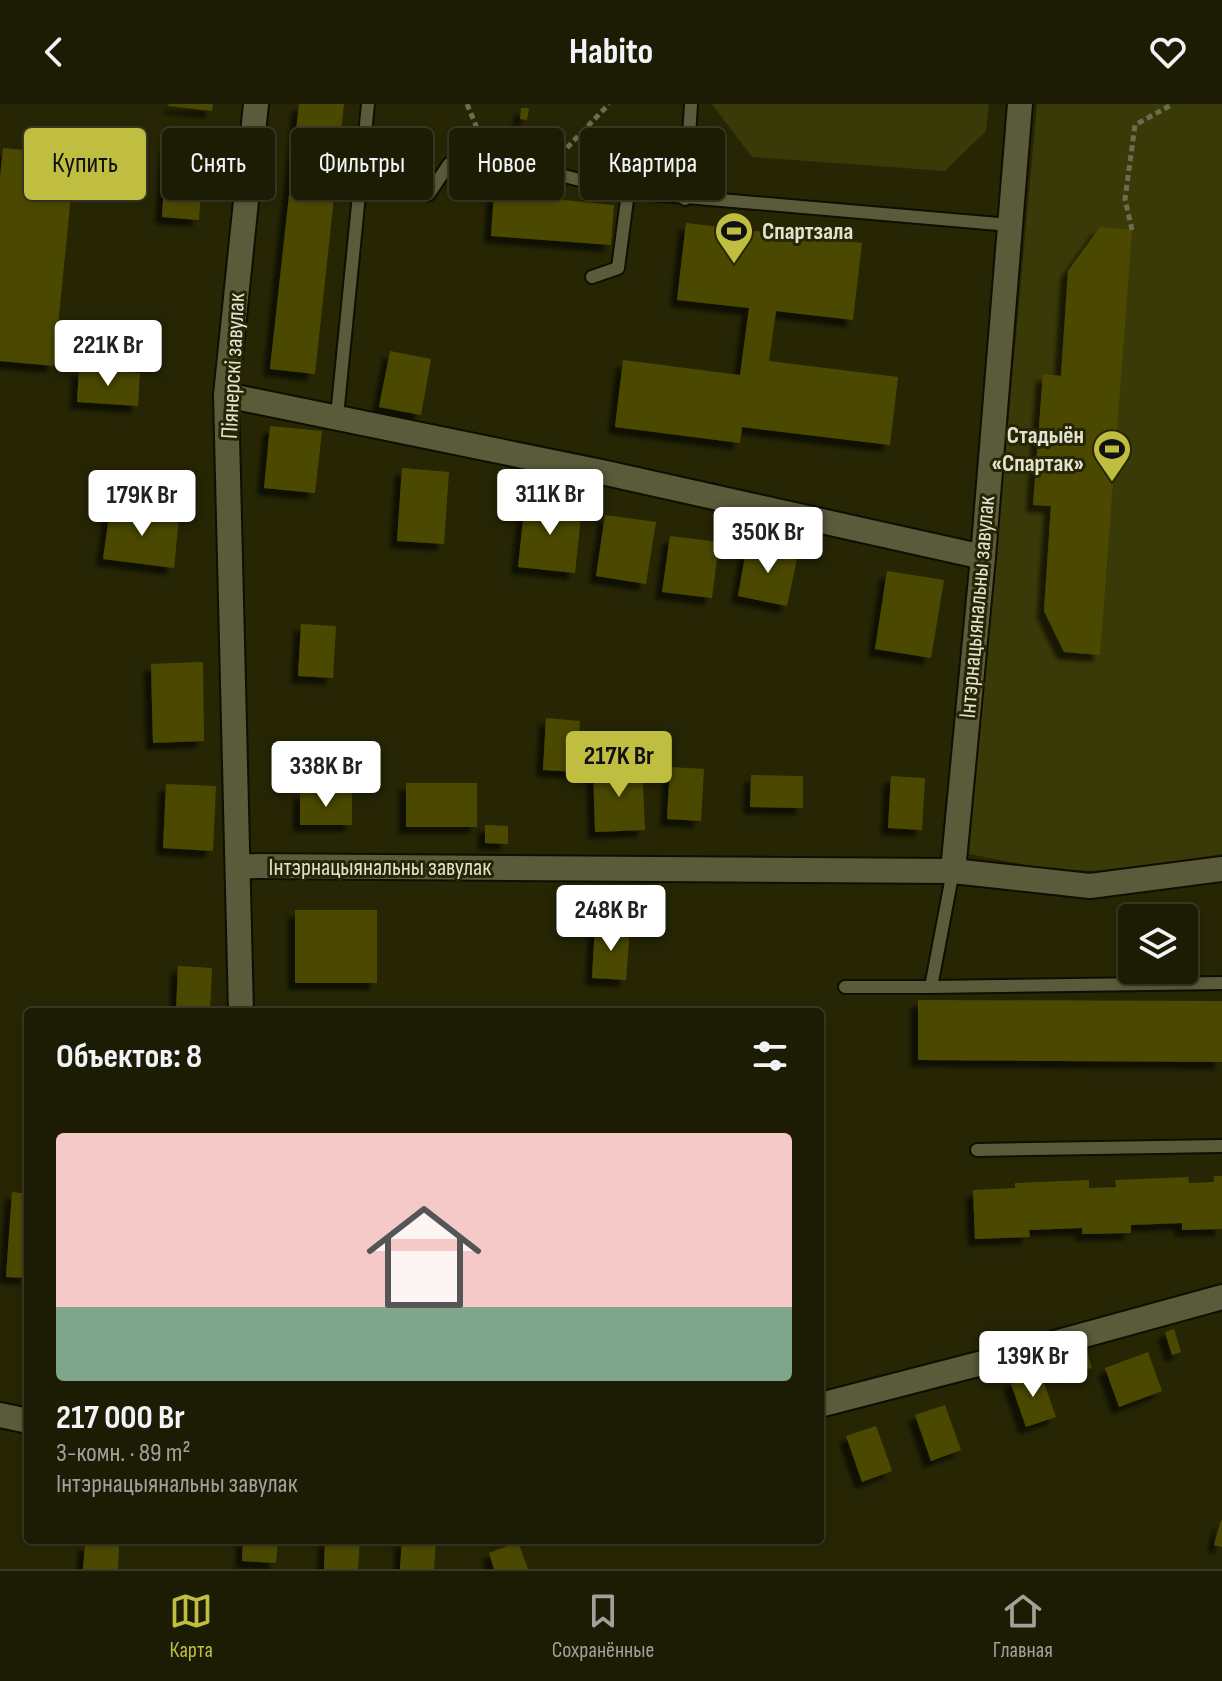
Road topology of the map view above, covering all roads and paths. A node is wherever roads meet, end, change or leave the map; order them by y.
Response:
1 (256, 104) edge
2 (368, 104) edge
3 (467, 104) edge
4 (609, 104) edge
5 (691, 104) edge
6 (1020, 104) edge
7 (1173, 104) edge
8 (477, 128) edge
9 (689, 128) edge
10 (564, 150) edge
11 (449, 164) edge
12 (433, 188) edge
13 (627, 200) edge
14 (698, 200) edge
15 (1010, 225) junction
16 (1132, 230) dead end
17 (592, 277) dead end
18 (226, 395) junction
19 (337, 416) junction
20 (983, 557) junction
21 (238, 866) junction
22 (1222, 869) edge
23 (953, 871) junction
24 (1222, 983) edge
25 (845, 987) dead end
26 (931, 987) junction
27 (241, 1008) edge
28 (1222, 1146) edge
29 (977, 1150) dead end
30 (1222, 1297) edge
31 (824, 1404) edge
32 (0, 1415) edge
33 (24, 1420) edge

1 - 18 street, Піянерскі завулак
2 - 19 lane
3 - 8 path
4 - 10 path
5 - 9 lane
6 - 15 street, Інтэрнацыянальны завулак
7 - 16 path
11 - 12 lane
13 - 17 lane
14 - 15 lane
15 - 20 street, Інтэрнацыянальны завулак
18 - 19 street
18 - 21 street, Піянерскі завулак
19 - 20 street
20 - 23 street, Інтэрнацыянальны завулак
21 - 23 street, Інтэрнацыянальны завулак
21 - 27 street, Піянерскі завулак
22 - 23 street, Інтэрнацыянальны завулак
23 - 26 lane
24 - 26 lane
25 - 26 lane
28 - 29 lane
30 - 31 street
32 - 33 street

